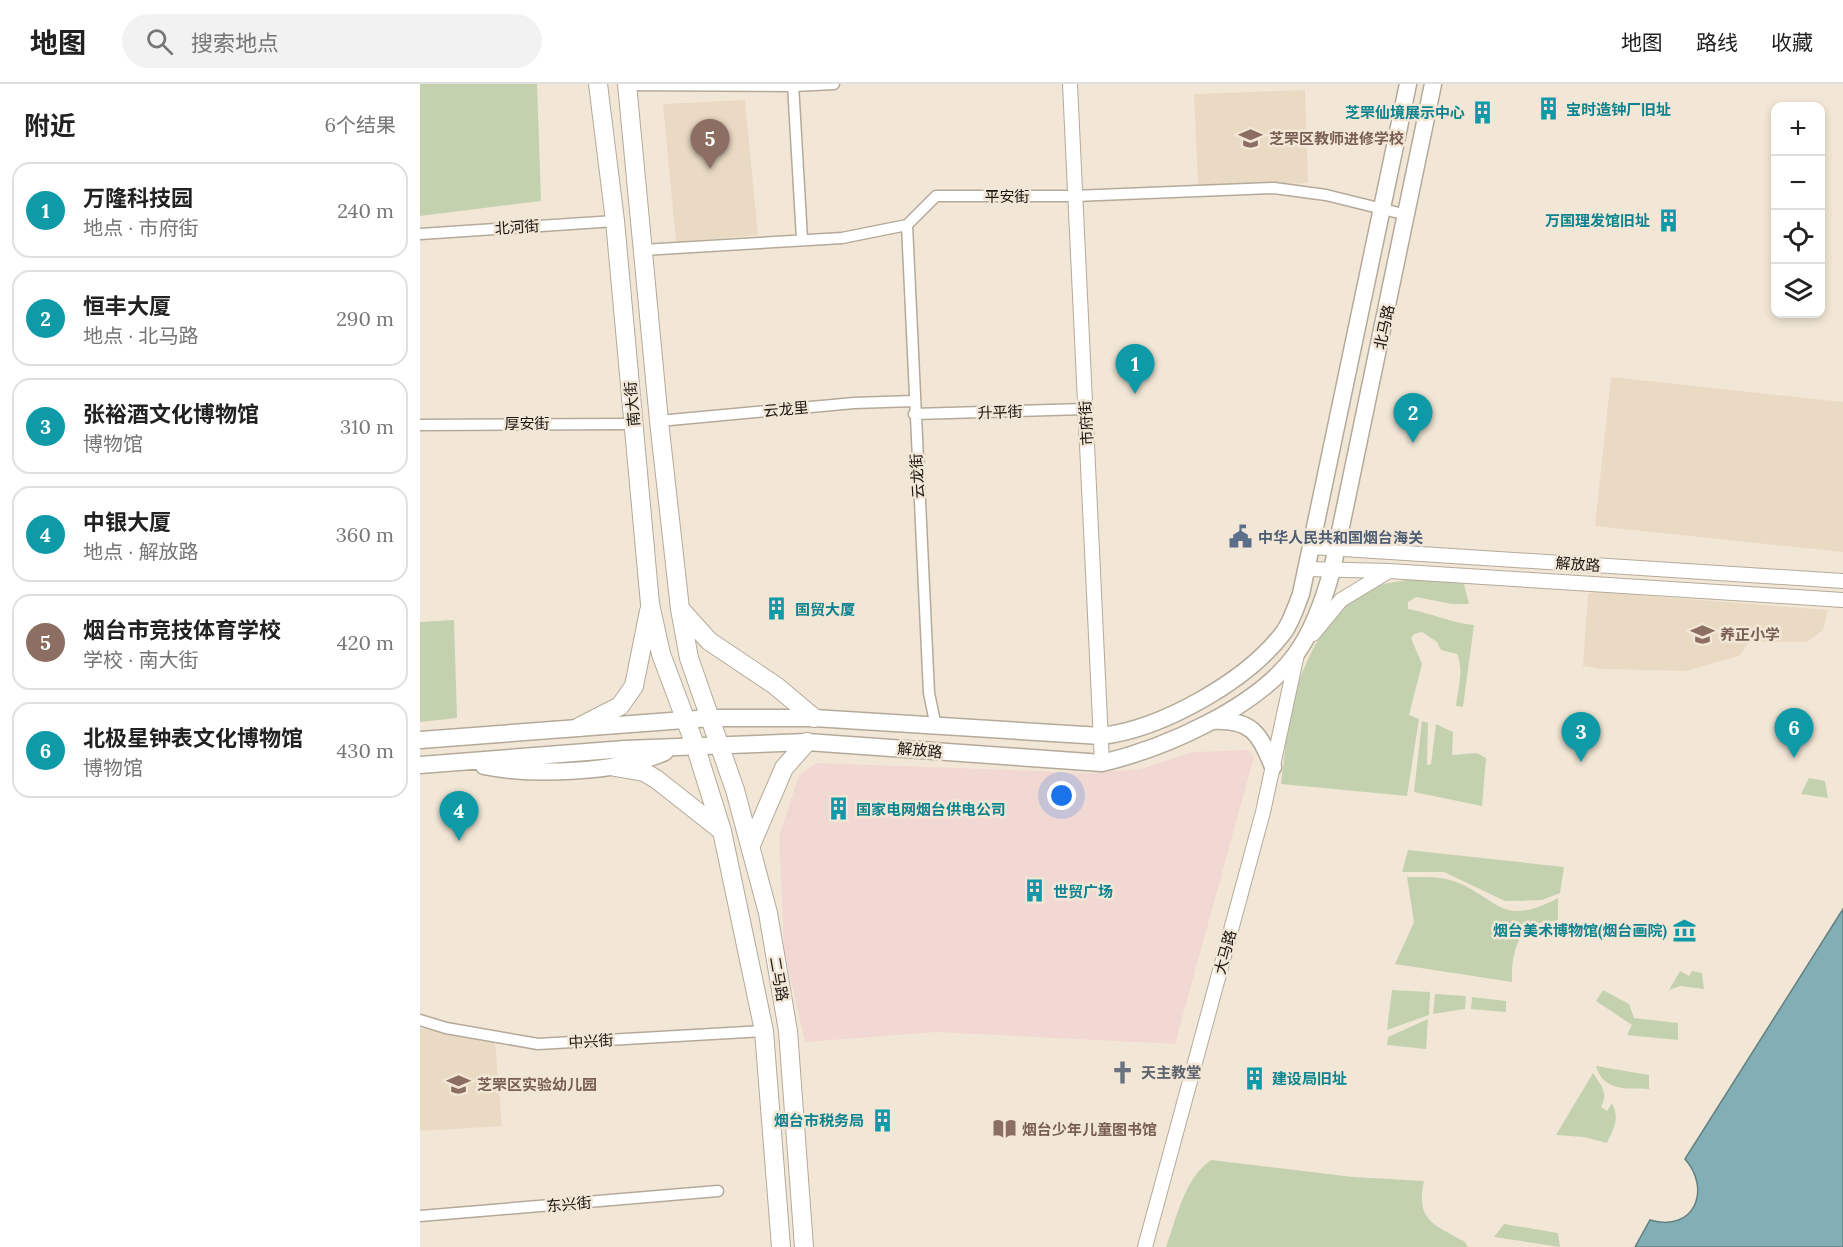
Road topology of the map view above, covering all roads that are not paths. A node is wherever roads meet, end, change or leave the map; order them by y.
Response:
1 (598, 84) edge
2 (627, 84) edge
3 (834, 84) edge
4 (1071, 84) edge
5 (1408, 84) edge
6 (1433, 84) edge
7 (793, 85) edge
8 (1074, 196) junction
9 (1383, 210) junction
10 (1407, 215) junction
11 (615, 221) junction
12 (907, 225) junction
13 (420, 234) edge
14 (802, 238) junction
15 (643, 250) junction
16 (914, 401) junction
17 (1085, 409) junction
18 (914, 414) junction
19 (659, 421) junction
20 (633, 424) junction
21 (420, 425) edge
22 (1312, 547) junction
23 (1337, 549) junction
24 (1307, 569) junction
25 (1332, 570) junction
26 (1389, 571) junction
27 (1843, 581) edge
28 (1843, 600) edge
29 (650, 604) junction
30 (680, 609) junction
31 (1284, 631) junction
32 (1296, 654) junction
33 (711, 718) junction
34 (814, 718) junction
35 (685, 720) junction
36 (1208, 721) junction
37 (579, 727) junction
38 (936, 727) junction
39 (1101, 736) junction
40 (420, 740) edge
41 (807, 741) junction
42 (720, 744) junction
43 (695, 745) junction
44 (676, 747) junction
45 (462, 761) junction
46 (1102, 763) junction
47 (420, 765) edge
48 (615, 767) junction
49 (1273, 767) junction
50 (722, 831) junction
51 (751, 845) junction
52 (420, 1020) edge
53 (764, 1031) junction
54 (718, 1191) dead end
55 (420, 1216) edge
56 (781, 1247) edge
57 (804, 1247) edge
58 (1145, 1247) edge

1 - 11 main road, 南大街
2 - 7 street
2 - 15 main road, 南大街
3 - 7 street
4 - 8 street, 市府街
5 - 9 main road, 北马路
6 - 10 main road, 北马路
7 - 14 street
8 - 9 street, 平安街
8 - 12 street, 平安街
8 - 17 street, 市府街
9 - 10 street, 平安街
9 - 22 main road, 北马路
10 - 23 main road, 北马路
11 - 13 street, 北河街
11 - 20 main road, 南大街
12 - 14 street
12 - 16 street, 云龙街
14 - 15 street
15 - 19 main road, 南大街
16 - 18 street, 云龙街
16 - 19 street, 云龙里
17 - 18 street, 升平街
17 - 39 street, 市府街
18 - 38 street, 云龙街
19 - 30 main road, 南大街
20 - 21 street, 厚安街
20 - 29 main road, 南大街
22 - 23 street, 解放路
22 - 24 main road, 北马路
23 - 25 main road, 北马路
23 - 27 street, 解放路
24 - 25 street, 解放路
24 - 31 main road, 解放路
25 - 26 street, 解放路
25 - 32 main road, 解放路
26 - 28 street, 解放路
26 - 32 street, 大马路
29 - 35 main road, 南大街
29 - 37 main road
30 - 33 main road, 南大街
30 - 34 main road
31 - 32 street
31 - 39 main road, 解放路
32 - 36 main road, 解放路
32 - 49 street, 大马路
33 - 34 main road, 解放路
33 - 35 main road, 解放路
33 - 42 main road, 二马路
34 - 38 main road, 解放路
35 - 37 main road, 解放路
35 - 43 main road, 二马路
36 - 46 main road, 解放路
36 - 49 main road
37 - 40 main road, 解放路
38 - 39 main road, 解放路
39 - 46 street, 市府街
41 - 42 main road, 解放路
41 - 46 main road, 解放路
41 - 51 main road
42 - 43 main road, 解放路
42 - 51 main road, 二马路
43 - 44 main road, 解放路
43 - 50 main road, 二马路
44 - 45 main road, 解放路
44 - 48 main road
45 - 47 main road, 解放路
45 - 48 main road
48 - 50 main road
49 - 58 street, 大马路
50 - 53 main road, 二马路
51 - 57 main road, 二马路
52 - 53 street, 中兴街
53 - 56 main road, 二马路
54 - 55 street, 东兴街

